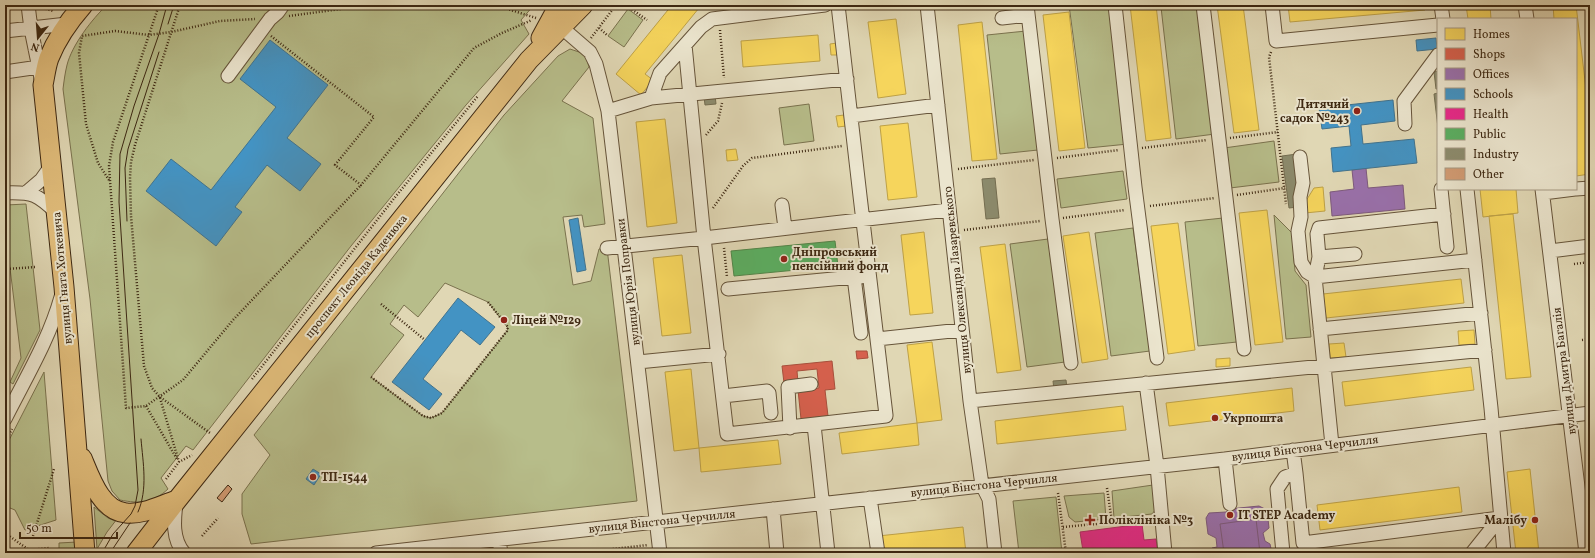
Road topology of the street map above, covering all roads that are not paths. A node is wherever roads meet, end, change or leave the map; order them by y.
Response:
1 (82, 5) edge
2 (283, 5) edge
3 (559, 5) edge
4 (583, 5) edge
5 (825, 5) edge
6 (838, 5) edge
7 (928, 5) edge
8 (1115, 5) edge
9 (1204, 5) edge
10 (1272, 5) edge
11 (1441, 5) edge
12 (1525, 5) edge
13 (34, 6) edge
14 (772, 8) edge
15 (1028, 10) edge
16 (1002, 18) dead end
17 (1443, 18) edge
18 (1527, 18) edge
19 (67, 24) junction
20 (1437, 25) edge
21 (561, 27) junction
22 (31, 29) junction
23 (5, 31) edge
24 (685, 45) junction
25 (1437, 56) edge
26 (529, 60) junction
27 (5, 72) edge
28 (41, 76) junction
29 (228, 76) dead end
30 (847, 79) junction
31 (690, 93) junction
32 (651, 98) junction
33 (938, 106) junction
34 (608, 111) junction
35 (851, 116) junction
36 (1405, 124) dead end
37 (1300, 157) dead end
38 (51, 166) junction
39 (1590, 188) edge
40 (1577, 189) edge
41 (1441, 190) edge
42 (1467, 190) edge
43 (1559, 190) edge
44 (1542, 191) edge
45 (27, 192) junction
46 (5, 193) edge
47 (782, 205) dead end
48 (949, 210) junction
49 (57, 213) junction
50 (1444, 214) junction
51 (863, 219) junction
52 (785, 228) junction
53 (704, 238) junction
54 (624, 246) junction
55 (1590, 246) edge
56 (1447, 247) dead end
57 (607, 248) dead end
58 (1550, 251) junction
59 (1354, 254) dead end
60 (1319, 257) junction
61 (1475, 260) junction
62 (869, 276) junction
63 (854, 277) junction
64 (1315, 277) junction
65 (64, 287) junction
66 (728, 289) road end
67 (1481, 313) junction
68 (1320, 329) junction
69 (961, 330) junction
70 (861, 333) dead end
71 (877, 339) junction
72 (1244, 349) dead end
73 (1485, 350) junction
74 (718, 354) junction
75 (1157, 358) dead end
76 (638, 362) junction
77 (1071, 363) dead end
78 (1323, 366) junction
79 (1146, 383) junction
80 (811, 384) dead end
81 (723, 396) junction
82 (970, 401) junction
83 (1590, 412) edge
84 (771, 413) dead end
85 (1570, 415) junction
86 (5, 419) edge
87 (1492, 424) junction
88 (814, 425) junction
89 (790, 428) junction
90 (75, 438) junction
91 (1332, 445) junction
92 (1293, 450) junction
93 (1225, 459) junction
94 (1157, 466) junction
95 (1296, 473) junction
96 (982, 485) junction
97 (1585, 494) edge
98 (870, 498) junction
99 (177, 500) junction
100 (823, 504) junction
101 (1230, 504) dead end
102 (773, 509) junction
103 (1500, 518) junction
104 (656, 521) junction
105 (500, 540) junction
106 (1303, 548) edge
107 (85, 553) edge
108 (136, 553) edge
109 (184, 553) edge
110 (376, 553) edge
111 (501, 553) edge
112 (660, 553) edge
113 (777, 553) edge
114 (828, 553) edge
115 (878, 553) edge
116 (995, 553) edge
117 (1165, 553) edge
118 (1283, 553) edge
119 (1472, 553) edge
120 (1504, 553) edge
121 (1586, 553) edge

1 - 19 highway
2 - 29 street
3 - 26 highway
4 - 21 highway, проспект Леоніда Каденюка
5 - 14 street
6 - 30 street
7 - 33 street, вулиця Олександра Лазаревського
8 - 75 street
9 - 72 street
10 - 20 street
11 - 17 street
12 - 18 street
13 - 22 street, вулиця Гната Хоткевича
14 - 24 street
15 - 16 street
15 - 77 street
19 - 22 street
19 - 28 highway
21 - 26 highway, проспект Леоніда Каденюка
21 - 34 street, вулиця Юрія Поправки
22 - 23 street
22 - 28 street, вулиця Гната Хоткевича
24 - 31 street
24 - 32 street
25 - 36 street
26 - 99 highway, проспект Леоніда Каденюка
27 - 28 street
28 - 38 highway, вулиця Гната Хоткевича
30 - 31 street
30 - 35 street
31 - 32 street
31 - 53 street
32 - 34 street
33 - 35 street
33 - 48 street, вулиця Олександра Лазаревського
34 - 54 street, вулиця Юрія Поправки
35 - 51 street
37 - 64 street
38 - 45 street
38 - 49 highway, вулиця Гната Хоткевича
39 - 40 street
41 - 50 street
42 - 61 street
43 - 44 street
44 - 58 street, вулиця Дмитра Багалія
45 - 46 street
45 - 49 street
47 - 52 street
48 - 51 street
48 - 69 street, вулиця Олександра Лазаревського
49 - 65 highway, вулиця Гната Хоткевича
50 - 56 street
50 - 60 street
51 - 52 street
51 - 62 street
52 - 53 street
53 - 54 street
53 - 74 street
54 - 57 street
54 - 76 street, вулиця Юрія Поправки
55 - 58 street
58 - 85 street, вулиця Дмитра Багалія
59 - 60 street
60 - 64 street
61 - 64 street
61 - 67 street
62 - 63 street
62 - 71 street
63 - 66 street
63 - 70 street
64 - 68 street
65 - 86 street
65 - 90 highway, вулиця Гната Хоткевича
67 - 68 street
67 - 73 street
68 - 78 street
69 - 71 street
69 - 82 street, вулиця Олександра Лазаревського
71 - 88 street
73 - 78 street
73 - 87 street
74 - 76 street
74 - 81 street
76 - 104 street, вулиця Юрія Поправки
78 - 79 street
78 - 91 street
79 - 82 street
79 - 94 street
80 - 89 street
81 - 84 street
81 - 89 street
82 - 96 street, вулиця Олександра Лазаревського
83 - 85 street, вулиця Вінстона Черчилля
85 - 87 street, вулиця Вінстона Черчилля
85 - 97 street, вулиця Дмитра Багалія
87 - 91 street, вулиця Вінстона Черчилля
87 - 103 street
88 - 89 street
88 - 100 street
90 - 99 highway
90 - 107 highway, вулиця Гната Хоткевича
91 - 92 street, вулиця Вінстона Черчилля
92 - 93 street, вулиця Вінстона Черчилля
92 - 95 street
93 - 94 street, вулиця Вінстона Черчилля
93 - 101 street
94 - 96 street, вулиця Вінстона Черчилля
94 - 117 street
95 - 106 street
95 - 118 street
96 - 98 street, вулиця Вінстона Черчилля
96 - 116 street, вулиця Олександра Лазаревського
97 - 121 street, вулиця Дмитра Багалія
98 - 100 street, вулиця Вінстона Черчилля
98 - 115 street
99 - 108 highway, проспект Леоніда Каденюка
99 - 109 street
100 - 102 street, вулиця Вінстона Черчилля
100 - 114 street
102 - 104 street, вулиця Вінстона Черчилля
102 - 113 street
103 - 106 street
103 - 119 street
103 - 120 street
104 - 105 street, вулиця Вінстона Черчилля
104 - 112 street, вулиця Юрія Поправки
105 - 110 street, вулиця Вінстона Черчилля
105 - 111 street

